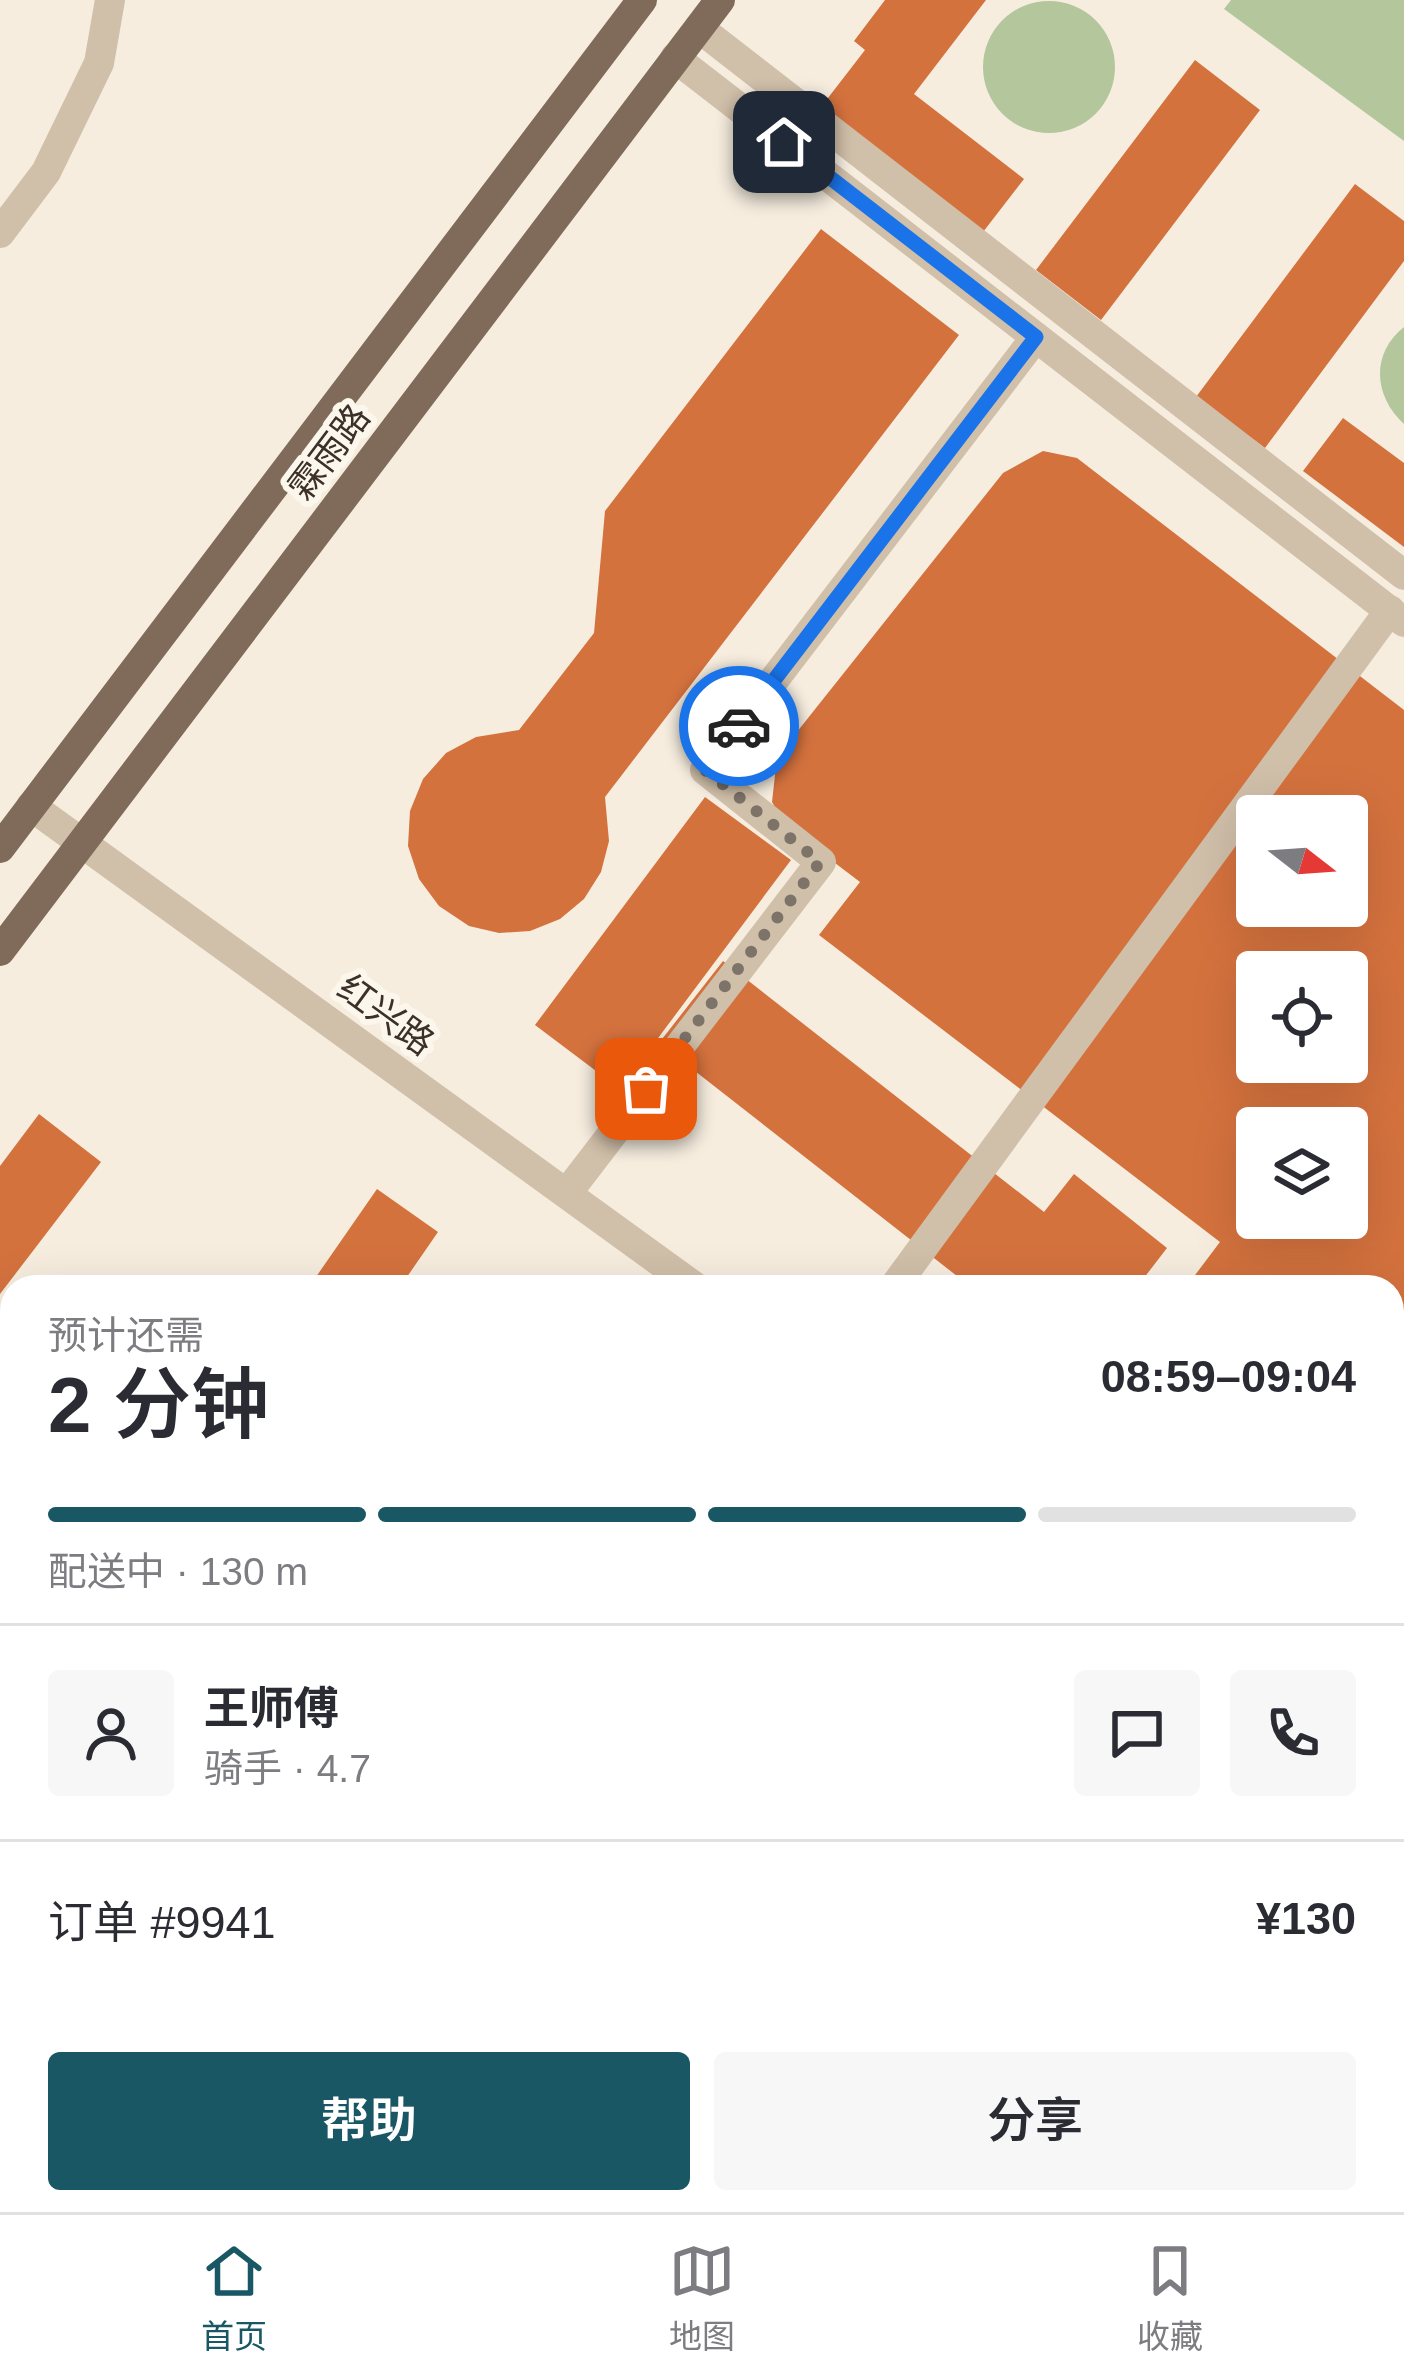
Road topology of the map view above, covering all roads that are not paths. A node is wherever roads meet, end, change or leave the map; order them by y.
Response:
1 (110, 0) edge
2 (642, 0) edge
3 (720, 0) edge
4 (699, 28) junction
5 (675, 58) junction
6 (0, 233) edge
7 (1036, 337) junction
8 (1404, 575) edge
9 (1397, 616) edge
10 (31, 806) junction
11 (81, 843) junction
12 (0, 848) edge
13 (0, 951) edge
14 (567, 1193) junction
15 (678, 1275) edge
16 (903, 1275) edge

1 - 6 street
2 - 10 main road, 霖雨路
3 - 4 main road, 霖雨路
4 - 5 main road, 霖雨路
4 - 8 street
5 - 7 street
5 - 11 main road, 霖雨路
7 - 9 street
7 - 14 street
9 - 16 street
10 - 11 street, 红兴路
10 - 12 main road, 霖雨路
11 - 13 main road, 霖雨路
11 - 14 street, 红兴路
14 - 15 street, 红兴路

